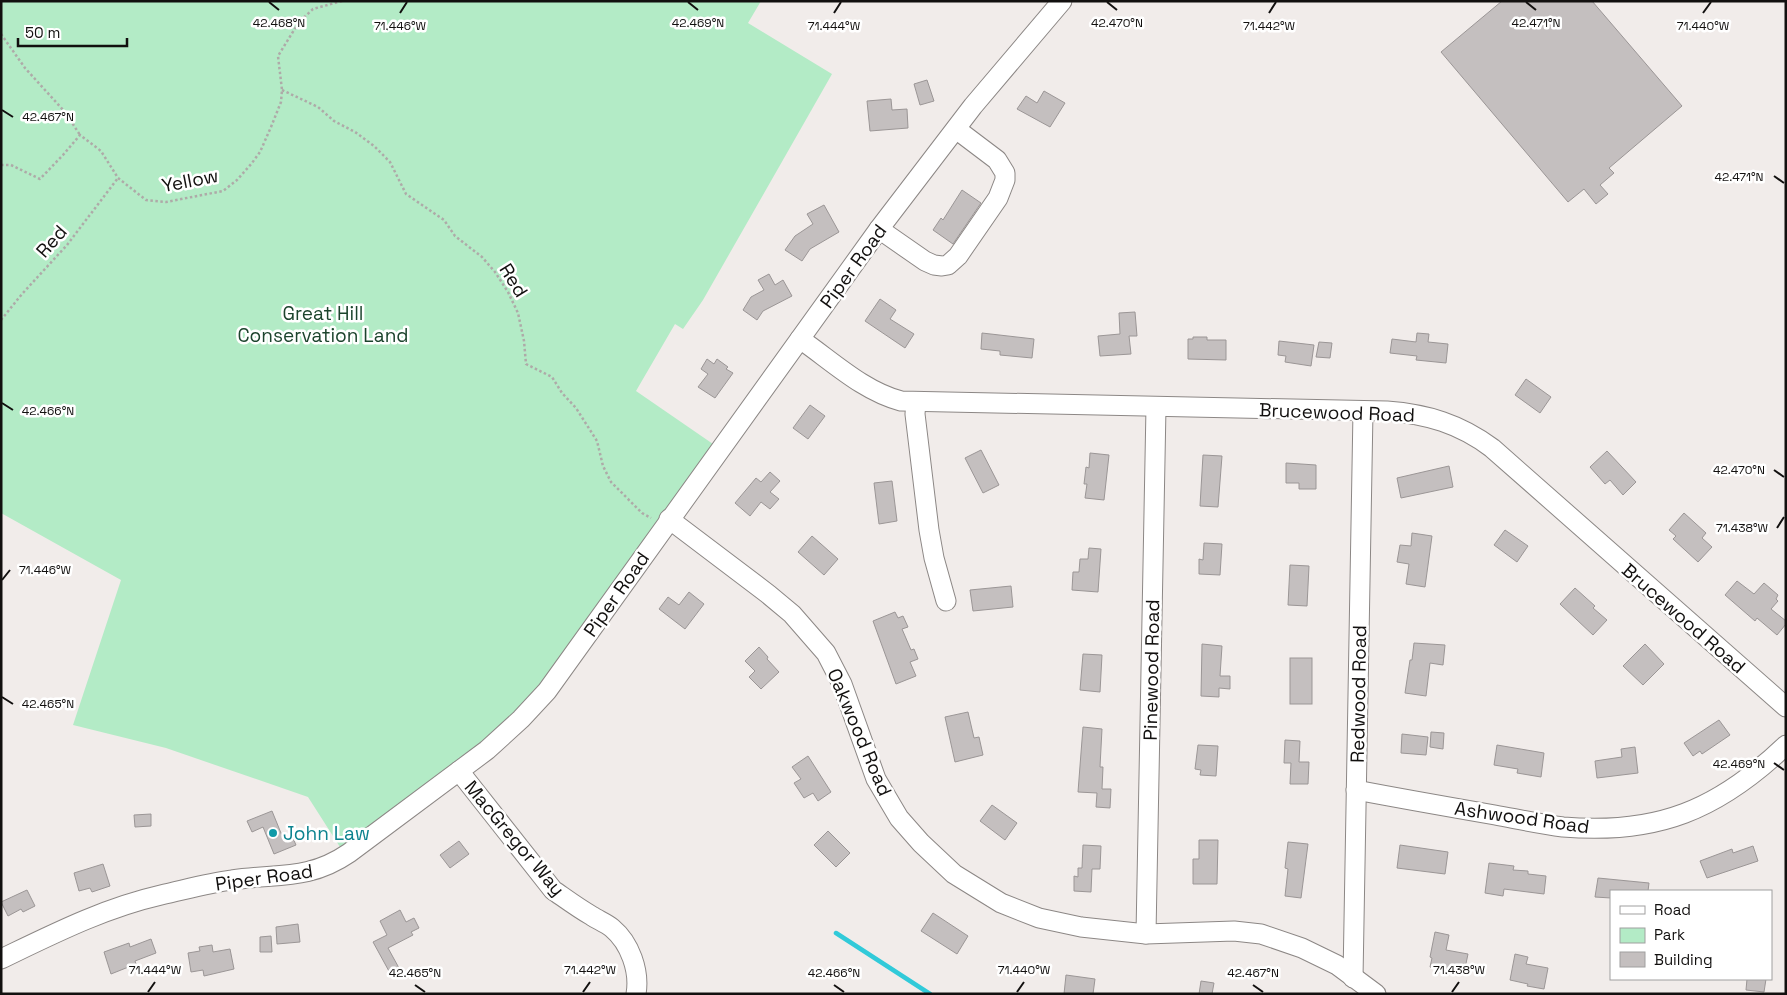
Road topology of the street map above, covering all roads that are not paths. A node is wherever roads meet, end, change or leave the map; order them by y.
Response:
1 (1062, 1) edge
2 (956, 129) junction
3 (879, 229) junction
4 (800, 338) junction
5 (916, 402) junction
6 (1156, 406) junction
7 (1363, 411) junction
8 (666, 523) junction
9 (946, 601) dead end
10 (1786, 707) edge
11 (1786, 745) edge
12 (459, 771) junction
13 (1356, 790) junction
14 (1146, 934) junction
15 (1, 959) edge
16 (1353, 978) junction
17 (636, 994) edge
18 (1376, 994) edge

1 - 2 street, Piper Road
2 - 3 street, Piper Road
2 - 3 street
3 - 4 street, Piper Road
4 - 5 street, Brucewood Road
4 - 8 street, Piper Road
5 - 6 street, Brucewood Road
5 - 9 street
6 - 7 street, Brucewood Road
6 - 14 street, Pinewood Road
7 - 10 street, Brucewood Road
7 - 13 street, Redwood Road
8 - 12 street, Piper Road
8 - 14 street, Oakwood Road
11 - 13 street, Ashwood Road
12 - 15 street, Piper Road
12 - 17 street, MacGregor Way
13 - 16 street, Redwood Road
14 - 16 street, Oakwood Road
16 - 18 street, Oakwood Road

